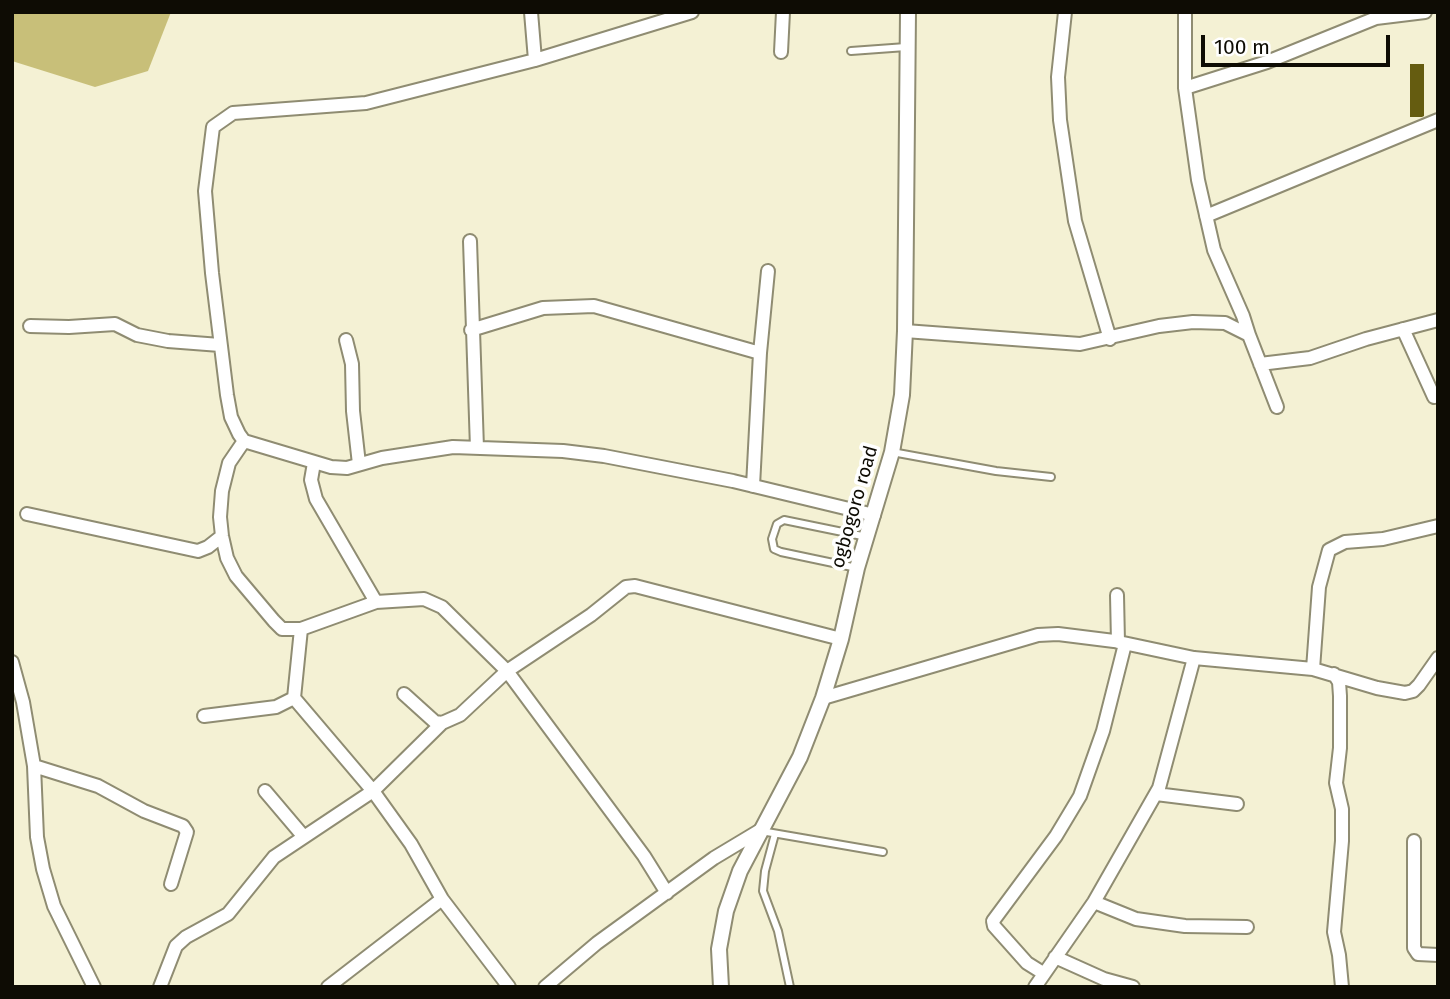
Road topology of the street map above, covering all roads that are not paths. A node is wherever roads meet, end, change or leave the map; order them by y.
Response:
1 (531, 12) edge
2 (692, 12) edge
3 (783, 12) edge
4 (908, 12) edge
5 (1065, 12) edge
6 (1185, 12) edge
7 (1425, 12) edge
8 (908, 47) junction
9 (851, 51) dead end
10 (781, 52) dead end
11 (535, 60) junction
12 (1185, 88) junction
13 (1438, 120) edge
14 (1206, 216) junction
15 (470, 241) dead end
16 (768, 271) dead end
17 (1438, 320) edge
18 (30, 326) dead end
19 (1403, 329) junction
20 (471, 330) junction
21 (905, 331) junction
22 (1249, 335) junction
23 (1110, 339) junction
24 (346, 340) dead end
25 (220, 345) junction
26 (760, 354) junction
27 (1261, 364) junction
28 (1434, 397) dead end
29 (1278, 407) dead end
30 (244, 441) junction
31 (477, 448) junction
32 (892, 452) junction
33 (314, 463) junction
34 (359, 464) junction
35 (1051, 477) dead end
36 (753, 486) junction
37 (27, 514) dead end
38 (874, 515) junction
39 (1438, 526) edge
40 (222, 536) junction
41 (867, 537) junction
42 (857, 568) junction
43 (1117, 595) dead end
44 (376, 602) junction
45 (301, 629) junction
46 (841, 639) junction
47 (1122, 643) junction
48 (1194, 658) junction
49 (1438, 658) edge
50 (12, 662) edge
51 (1313, 669) junction
52 (507, 671) junction
53 (1334, 674) junction
54 (404, 694) dead end
55 (294, 698) junction
56 (823, 698) junction
57 (204, 716) dead end
58 (442, 723) junction
59 (34, 766) junction
60 (265, 791) dead end
61 (373, 791) junction
62 (1156, 794) junction
63 (1237, 804) dead end
64 (759, 831) junction
65 (775, 834) junction
66 (304, 837) junction
67 (1414, 841) dead end
68 (883, 852) dead end
69 (172, 884) dead end
70 (667, 893) junction
71 (442, 899) junction
72 (1094, 902) junction
73 (1247, 927) dead end
74 (1438, 955) edge
75 (1055, 957) junction
76 (1044, 972) junction
77 (94, 987) edge
78 (160, 987) edge
79 (328, 987) edge
80 (509, 987) edge
81 (545, 987) edge
82 (721, 987) edge
83 (790, 987) edge
84 (1035, 987) edge
85 (1133, 987) edge
86 (1342, 987) edge

1 - 11 street
2 - 11 street
3 - 10 street
4 - 8 street, ogbogoro road
5 - 23 street
6 - 12 street
7 - 12 street
8 - 9 lane
8 - 21 street, ogbogoro road
11 - 25 street
12 - 14 street
13 - 14 street
14 - 22 street
15 - 20 street
16 - 26 street
17 - 19 street
18 - 25 street
19 - 27 street
19 - 28 street
20 - 26 street
20 - 31 street
21 - 23 street
21 - 32 street, ogbogoro road
22 - 23 street
22 - 27 street
24 - 34 street
25 - 30 street
26 - 36 street
27 - 29 street
30 - 33 street
30 - 40 street
31 - 34 street
31 - 36 street
32 - 35 lane
32 - 38 street, ogbogoro road
33 - 34 street
33 - 44 street
36 - 38 street
37 - 40 street
38 - 41 street, ogbogoro road
39 - 51 street
40 - 45 street
41 - 42 street, ogbogoro road
41 - 42 lane
42 - 46 street, ogbogoro road
43 - 47 street
44 - 45 street
44 - 52 street
45 - 55 street
46 - 52 street
46 - 56 street, ogbogoro road
47 - 48 street
47 - 56 street
47 - 76 street
48 - 51 street
48 - 62 street
49 - 53 street
50 - 59 street
51 - 53 street
52 - 58 street
52 - 70 street
53 - 86 street
54 - 58 street
55 - 57 street
55 - 61 street
56 - 64 street, ogbogoro road
58 - 61 street
59 - 69 street
59 - 77 street
60 - 66 street
61 - 66 street
61 - 71 street
62 - 63 street
62 - 72 street
64 - 65 lane
64 - 70 street
64 - 82 street, ogbogoro road
65 - 68 lane
65 - 83 lane
66 - 78 street
67 - 74 street
70 - 81 street
71 - 79 street
71 - 80 street
72 - 73 street
72 - 75 street
75 - 76 street
75 - 85 street
76 - 84 street

